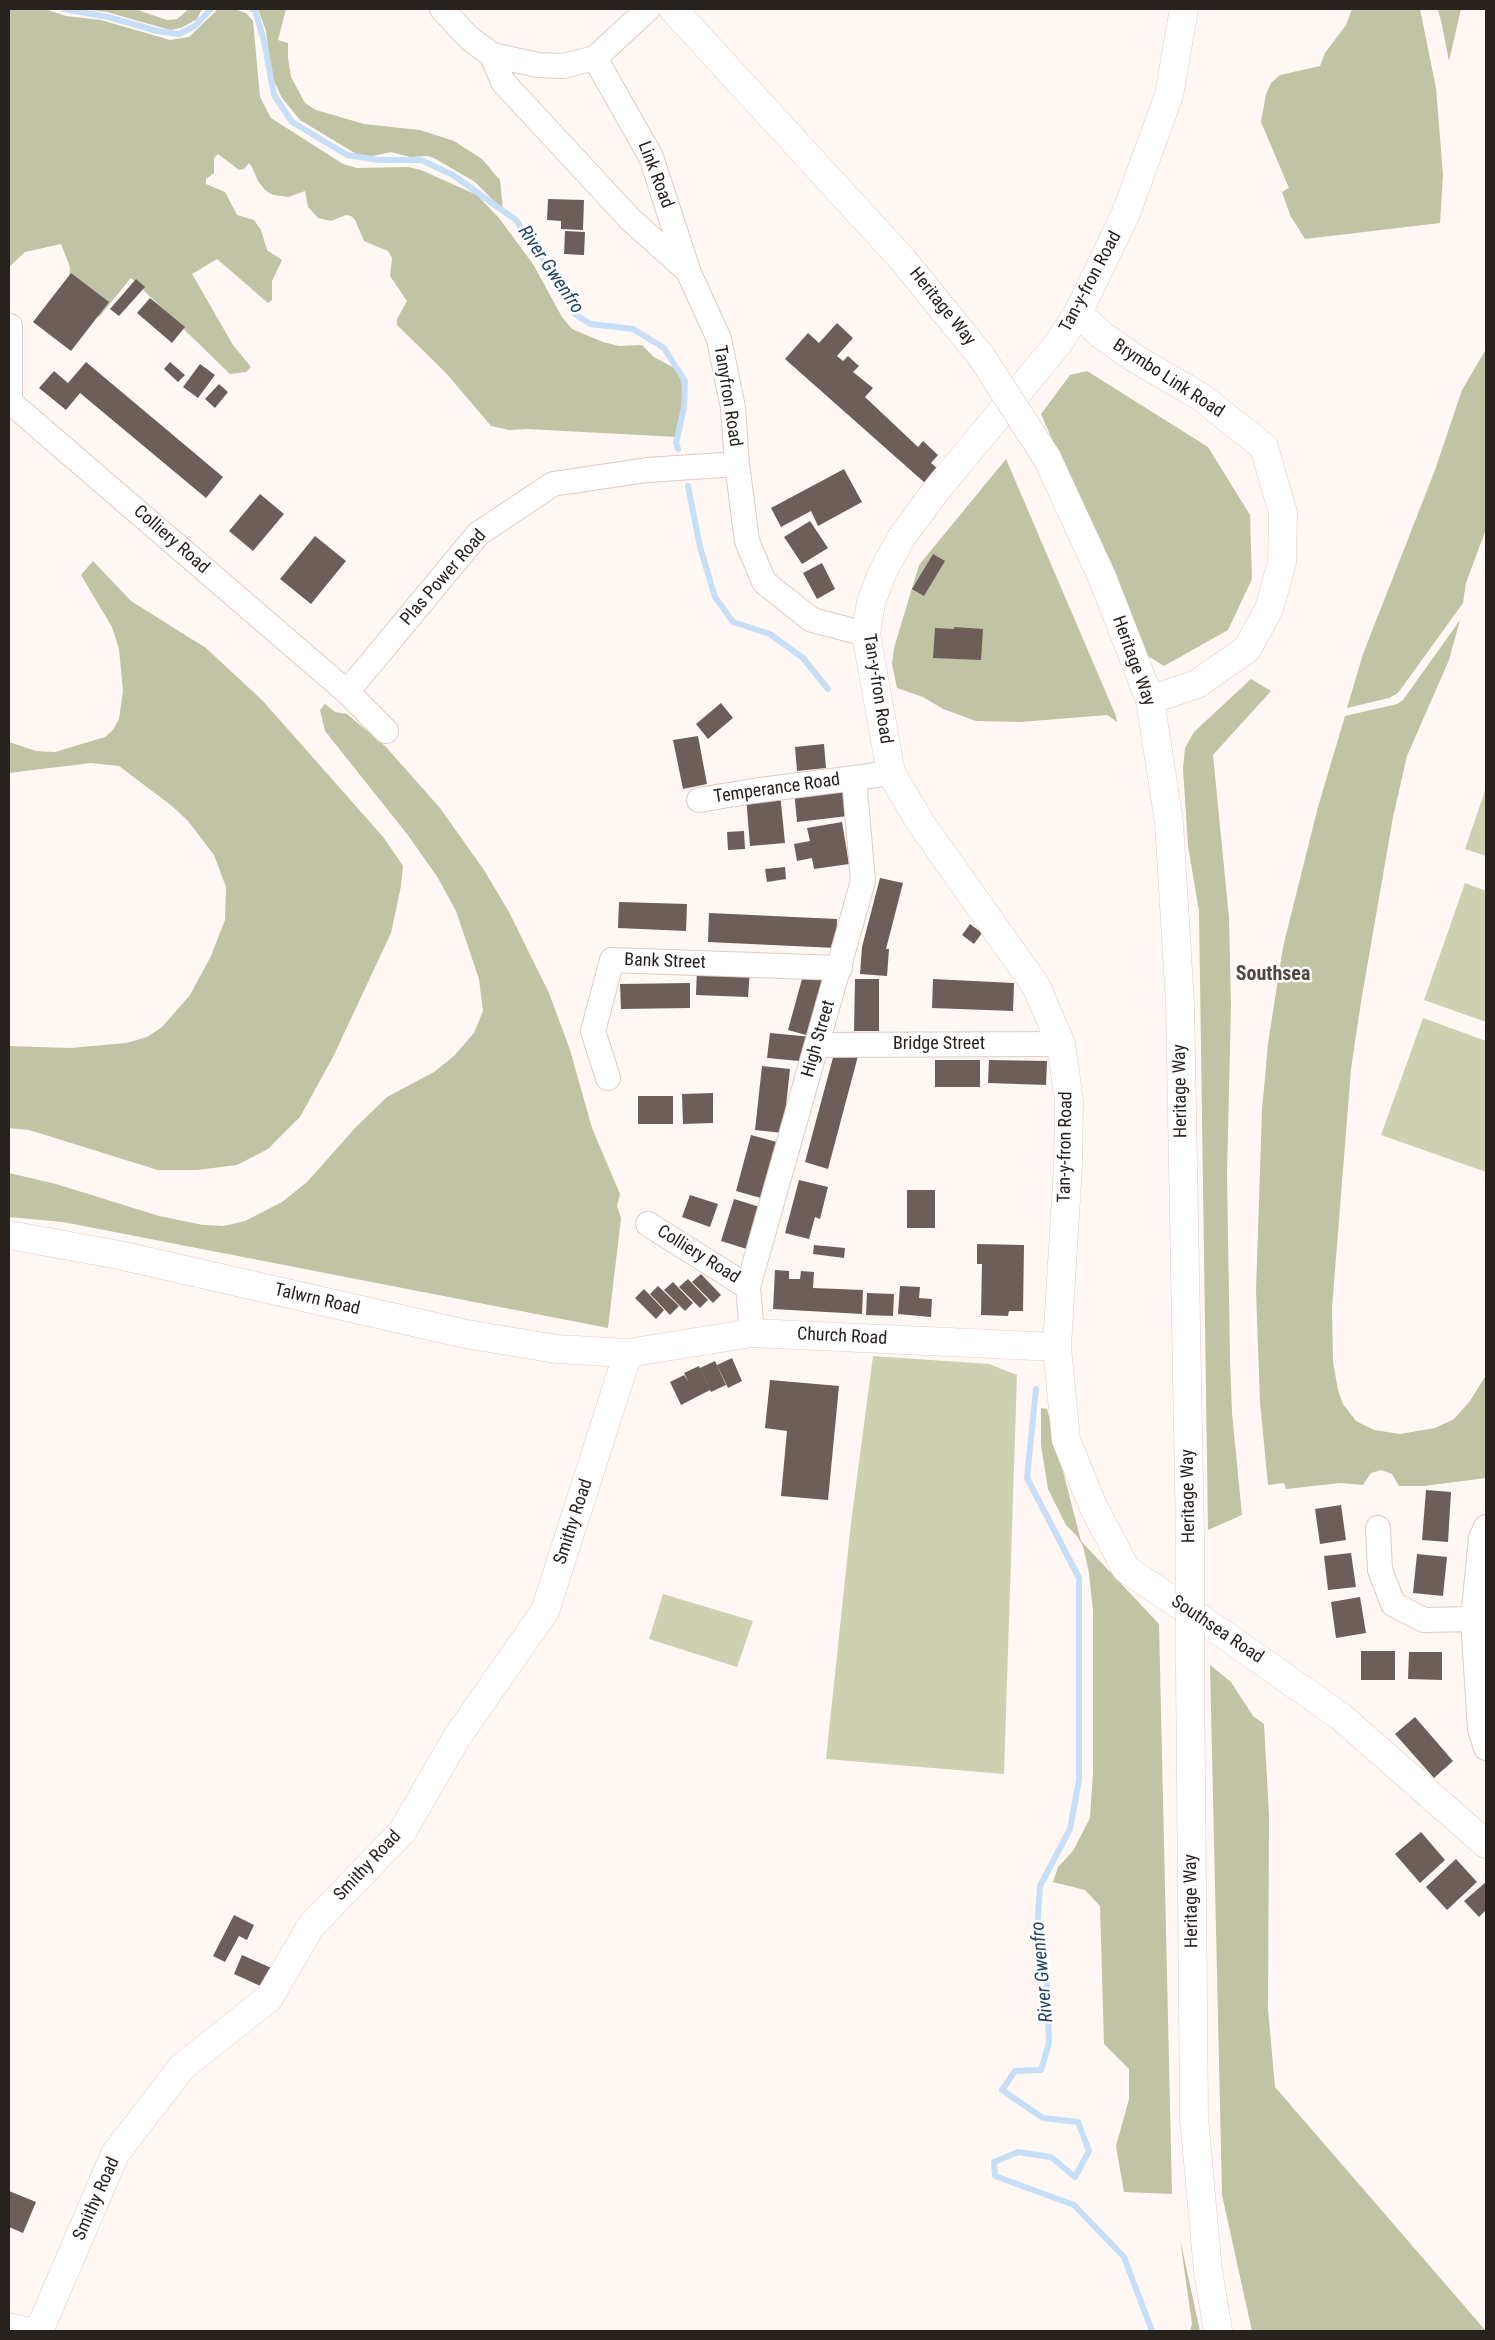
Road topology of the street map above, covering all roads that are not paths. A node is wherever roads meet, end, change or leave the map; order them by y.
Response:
1 (442, 9) edge
2 (648, 9) edge
3 (672, 9) edge
4 (1184, 9) edge
5 (492, 55) junction
6 (595, 58) junction
7 (688, 271) junction
8 (1078, 313) junction
9 (10, 326) edge
10 (737, 464) junction
11 (866, 634) junction
12 (347, 692) junction
13 (1150, 700) junction
14 (386, 731) dead end
15 (891, 773) junction
16 (854, 778) junction
17 (699, 800) dead end
18 (840, 968) junction
19 (1061, 1044) junction
20 (817, 1045) junction
21 (608, 1078) dead end
22 (648, 1224) dead end
23 (9, 1235) edge
24 (748, 1287) junction
25 (752, 1333) junction
26 (1057, 1348) junction
27 (628, 1353) junction
28 (1486, 1527) edge
29 (1378, 1528) dead end
30 (1473, 1619) junction
31 (1486, 1748) edge
32 (1486, 1844) edge
33 (9, 2327) edge
34 (24, 2331) edge
35 (35, 2331) edge
36 (1218, 2331) edge

1 - 5 street
2 - 6 street
3 - 13 street, Heritage Way, bridge
4 - 8 street, Tan-y-fron Road
5 - 6 street
5 - 7 street, Tanyfron Road
6 - 7 street, Link Road
7 - 10 street, Tanyfron Road
8 - 11 street, Tan-y-fron Road
8 - 13 street, Brymbo Link Road
9 - 12 street, Colliery Road
10 - 11 street, Tanyfron Road
10 - 12 street, Plas Power Road
11 - 15 street, Tan-y-fron Road
12 - 14 street, Colliery Road
13 - 36 street, Heritage Way, bridge
15 - 16 street
15 - 19 street, Tan-y-fron Road
16 - 17 street, Temperance Road
16 - 18 street, High Street
18 - 20 street, High Street
18 - 21 street, Bank Street
19 - 20 street, Bridge Street
19 - 26 street, Tan-y-fron Road
20 - 24 street, High Street
22 - 24 street, Colliery Road
23 - 27 street, Talwrn Road
24 - 25 street, High Street
25 - 26 street, Church Road
25 - 27 street, Church Road
26 - 32 street, Southsea Road
27 - 35 street, Smithy Road
28 - 30 street
29 - 30 street
30 - 31 street
33 - 34 street

